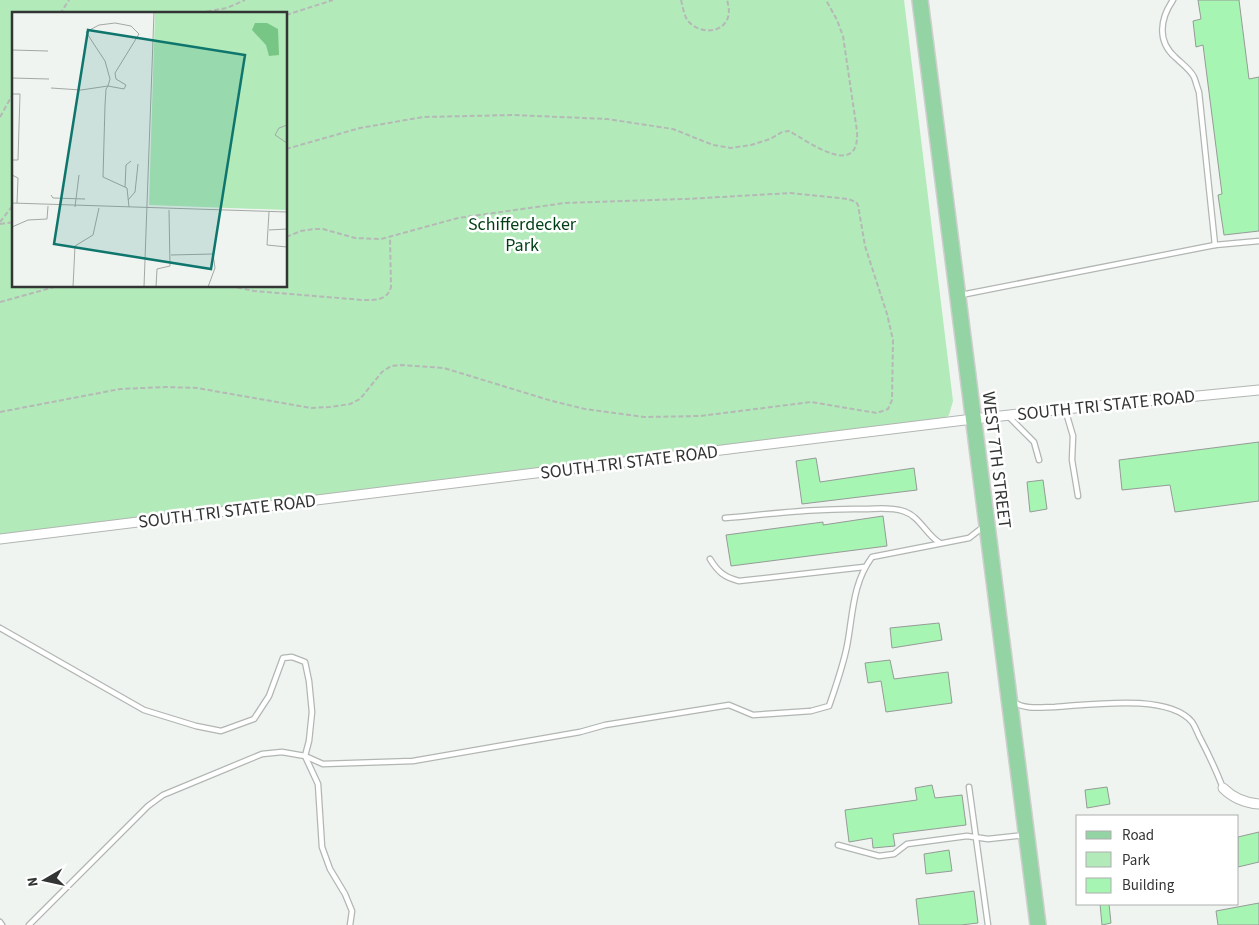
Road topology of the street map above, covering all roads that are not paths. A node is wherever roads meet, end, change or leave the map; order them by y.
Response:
1 (920, 0) edge
2 (1173, 0) edge
3 (1259, 241) edge
4 (1215, 246) junction
5 (958, 296) junction
6 (1259, 390) edge
7 (1065, 409) junction
8 (1007, 415) junction
9 (973, 419) junction
10 (1039, 460) dead end
11 (1078, 496) dead end
12 (725, 518) dead end
13 (986, 525) junction
14 (0, 539) edge
15 (940, 543) junction
16 (710, 559) dead end
17 (864, 567) junction
18 (0, 628) edge
19 (1009, 698) junction
20 (305, 756) junction
21 (970, 787) dead end
22 (1223, 788) joint
23 (1259, 804) edge
24 (1026, 835) junction
25 (976, 837) junction
26 (838, 846) dead end
27 (30, 925) edge
28 (350, 925) edge
29 (988, 925) edge
30 (1038, 925) edge

1 - 5 main road, WEST 7TH STREET
2 - 4 lane
3 - 4 lane
4 - 5 lane
5 - 9 main road, WEST 7TH STREET
6 - 7 street, SOUTH TRI STATE ROAD
7 - 8 street, SOUTH TRI STATE ROAD
7 - 11 lane
8 - 9 street, SOUTH TRI STATE ROAD
8 - 10 lane
9 - 13 main road, WEST 7TH STREET
9 - 14 street, SOUTH TRI STATE ROAD
12 - 15 lane
13 - 15 lane
13 - 19 main road, WEST 7TH STREET
15 - 17 lane
16 - 17 lane
17 - 20 lane
18 - 20 lane
19 - 22 lane
19 - 24 main road, WEST 7TH STREET
20 - 27 lane
20 - 28 lane
21 - 25 lane
22 - 23 street
24 - 25 lane
24 - 30 main road, WEST 7TH STREET
25 - 26 lane
25 - 29 lane

